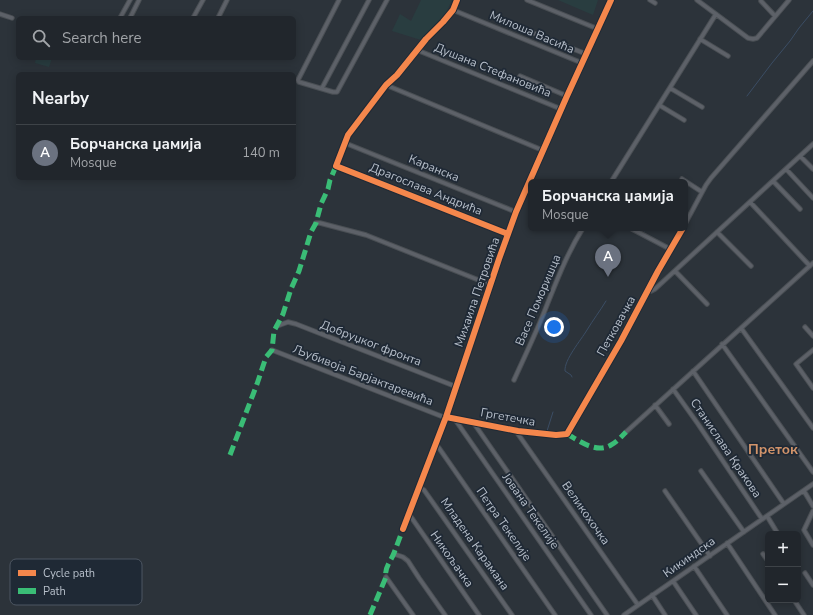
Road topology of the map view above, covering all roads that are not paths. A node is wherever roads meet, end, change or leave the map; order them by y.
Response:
1 (130, 0) edge
2 (140, 0) edge
3 (203, 0) edge
4 (228, 0) edge
5 (339, 0) edge
6 (370, 0) edge
7 (387, 0) edge
8 (457, 0) edge
9 (527, 0) edge
10 (611, 0) edge
11 (650, 0) edge
12 (697, 0) edge
13 (789, 0) edge
14 (761, 1) edge
15 (655, 3) dead end
16 (453, 10) junction
17 (0, 14) edge
18 (716, 14) junction
19 (121, 16) edge
20 (131, 16) edge
21 (194, 16) edge
22 (219, 16) edge
23 (775, 16) junction
24 (12, 18) dead end
25 (513, 25) dead end
26 (598, 29) junction
27 (700, 39) junction
28 (417, 50) junction
29 (586, 54) junction
30 (728, 56) dead end
31 (813, 60) edge
32 (582, 63) junction
33 (520, 76) dead end
34 (386, 85) junction
35 (322, 88) junction
36 (670, 88) junction
37 (567, 96) junction
38 (660, 105) junction
39 (702, 107) dead end
40 (561, 109) junction
41 (684, 120) dead end
42 (345, 143) junction
43 (813, 144) edge
44 (542, 150) junction
45 (800, 156) junction
46 (786, 169) junction
47 (813, 169) edge
48 (530, 179) edge
49 (613, 179) edge
50 (773, 181) junction
51 (528, 183) edge
52 (688, 183) edge
53 (702, 192) junction
54 (813, 198) edge
55 (750, 202) junction
56 (800, 209) dead end
57 (516, 212) junction
58 (688, 218) edge
59 (316, 223) dead end
60 (580, 231) edge
61 (637, 231) edge
62 (680, 231) edge
63 (717, 232) junction
64 (508, 234) junction
65 (670, 249) junction
66 (811, 264) edge
67 (751, 266) dead end
68 (675, 271) junction
69 (490, 285) junction
70 (648, 291) junction
71 (707, 304) dead end
72 (277, 326) dead end
73 (805, 327) dead end
74 (741, 328) junction
75 (813, 336) edge
76 (722, 344) junction
77 (272, 350) dead end
78 (813, 350) edge
79 (693, 371) junction
80 (514, 380) dead end
81 (457, 387) junction
82 (813, 388) edge
83 (673, 389) junction
84 (655, 406) junction
85 (446, 418) junction
86 (454, 418) junction
87 (473, 422) junction
88 (669, 424) dead end
89 (813, 428) edge
90 (518, 431) junction
91 (626, 432) dead end
92 (567, 434) joint
93 (436, 444) junction
94 (701, 471) dead end
95 (813, 472) edge
96 (813, 484) edge
97 (419, 487) junction
98 (804, 490) junction
99 (665, 491) dead end
100 (784, 504) junction
101 (813, 506) edge
102 (813, 511) edge
103 (409, 514) junction
104 (767, 516) junction
105 (762, 519) junction
106 (403, 529) dead end
107 (776, 531) edge
108 (744, 532) junction
109 (727, 544) junction
110 (813, 545) edge
111 (394, 554) dead end
112 (763, 554) dead end
113 (710, 556) junction
114 (765, 557) edge
115 (694, 566) junction
116 (805, 573) dead end
117 (386, 576) dead end
118 (673, 581) junction
119 (813, 585) edge
120 (652, 595) junction
121 (796, 603) edge
122 (638, 605) junction
123 (631, 610) junction
124 (413, 615) edge
125 (445, 615) edge
126 (479, 615) edge
127 (512, 615) edge
128 (555, 615) edge
129 (591, 615) edge
130 (607, 615) edge
131 (624, 615) edge
132 (634, 615) edge
133 (665, 615) edge
134 (696, 615) edge
135 (727, 615) edge
136 (776, 615) edge
137 (804, 615) edge

1 - 19 street
2 - 20 street
3 - 21 street
4 - 22 street
5 - 35 street
6 - 35 street
7 - 35 street
8 - 16 street
9 - 26 street
10 - 26 street, Михаила Петровића
11 - 15 street
12 - 18 street
13 - 23 street
14 - 23 street
16 - 28 street
16 - 32 street, Милоша Васића
17 - 24 street
18 - 23 street
18 - 27 street
25 - 29 street
26 - 29 street, Михаила Петровића
27 - 30 street
27 - 36 street
28 - 34 street
28 - 40 street, Душана Стефановића
29 - 32 street, Михаила Петровића
31 - 53 street
32 - 37 street, Михаила Петровића
33 - 37 street
34 - 42 street
34 - 44 street
36 - 38 street
36 - 39 street
37 - 40 street, Михаила Петровића
38 - 41 street
38 - 49 street
40 - 44 street, Михаила Петровића
42 - 57 street, Каранска
42 - 64 street, Драгослава Андрића
43 - 45 street
44 - 48 street, Михаила Петровића
45 - 46 street
45 - 47 street
46 - 50 street
46 - 54 street
50 - 55 street
50 - 56 street
51 - 57 street, Михаила Петровића
52 - 53 street
53 - 58 street
55 - 63 street
55 - 66 street
57 - 64 street, Михаила Петровића
59 - 69 street
60 - 80 street, Васе Поморишца
61 - 65 street
62 - 65 street, Петковачка
63 - 67 street
63 - 68 street
64 - 69 street, Михаила Петровића
65 - 70 street, Петковачка
66 - 74 street
68 - 70 street
68 - 71 street
69 - 81 street, Михаила Петровића
70 - 92 street, Петковачка
72 - 81 street, Добруџког фронта
73 - 75 street
74 - 76 street
74 - 89 street
76 - 79 street
76 - 95 street
77 - 85 street, Љубивоја Барјактаревића
78 - 82 street
79 - 83 street
79 - 100 street
81 - 85 street, Михаила Петровића
83 - 84 street
83 - 105 street, Станислава Кракова
84 - 88 street
84 - 91 street
85 - 86 street, Гргетечка
85 - 93 street, Михаила Петровића
86 - 87 street, Гргетечка
86 - 129 street, Јована Текелије
87 - 90 street, Гргетечка
87 - 130 street, Јована Текелије
90 - 92 street, Гргетечка
90 - 122 street, Великохочка
93 - 97 street, Михаила Петровића
93 - 128 street, Петра Текелије
94 - 108 street
96 - 98 street, Кикиндска
97 - 103 street, Михаила Петровића
97 - 127 street, Младена Карамана
98 - 100 street, Кикиндска
98 - 101 street
99 - 113 street
100 - 104 street, Кикиндска
102 - 110 street
103 - 106 street, Михаила Петровића
103 - 126 street, Никољачка
104 - 105 street, Кикиндска
104 - 107 street
105 - 108 street, Кикиндска
108 - 109 street, Кикиндска
109 - 113 street, Кикиндска
109 - 136 street
111 - 125 street
112 - 114 street
113 - 115 street, Кикиндска
115 - 118 street, Кикиндска
115 - 135 street
116 - 119 street
117 - 124 street
118 - 120 street, Кикиндска
118 - 134 street
120 - 122 street, Кикиндска
120 - 133 street
121 - 137 street
122 - 123 street, Кикиндска
123 - 131 street, Кикиндска
123 - 132 street

